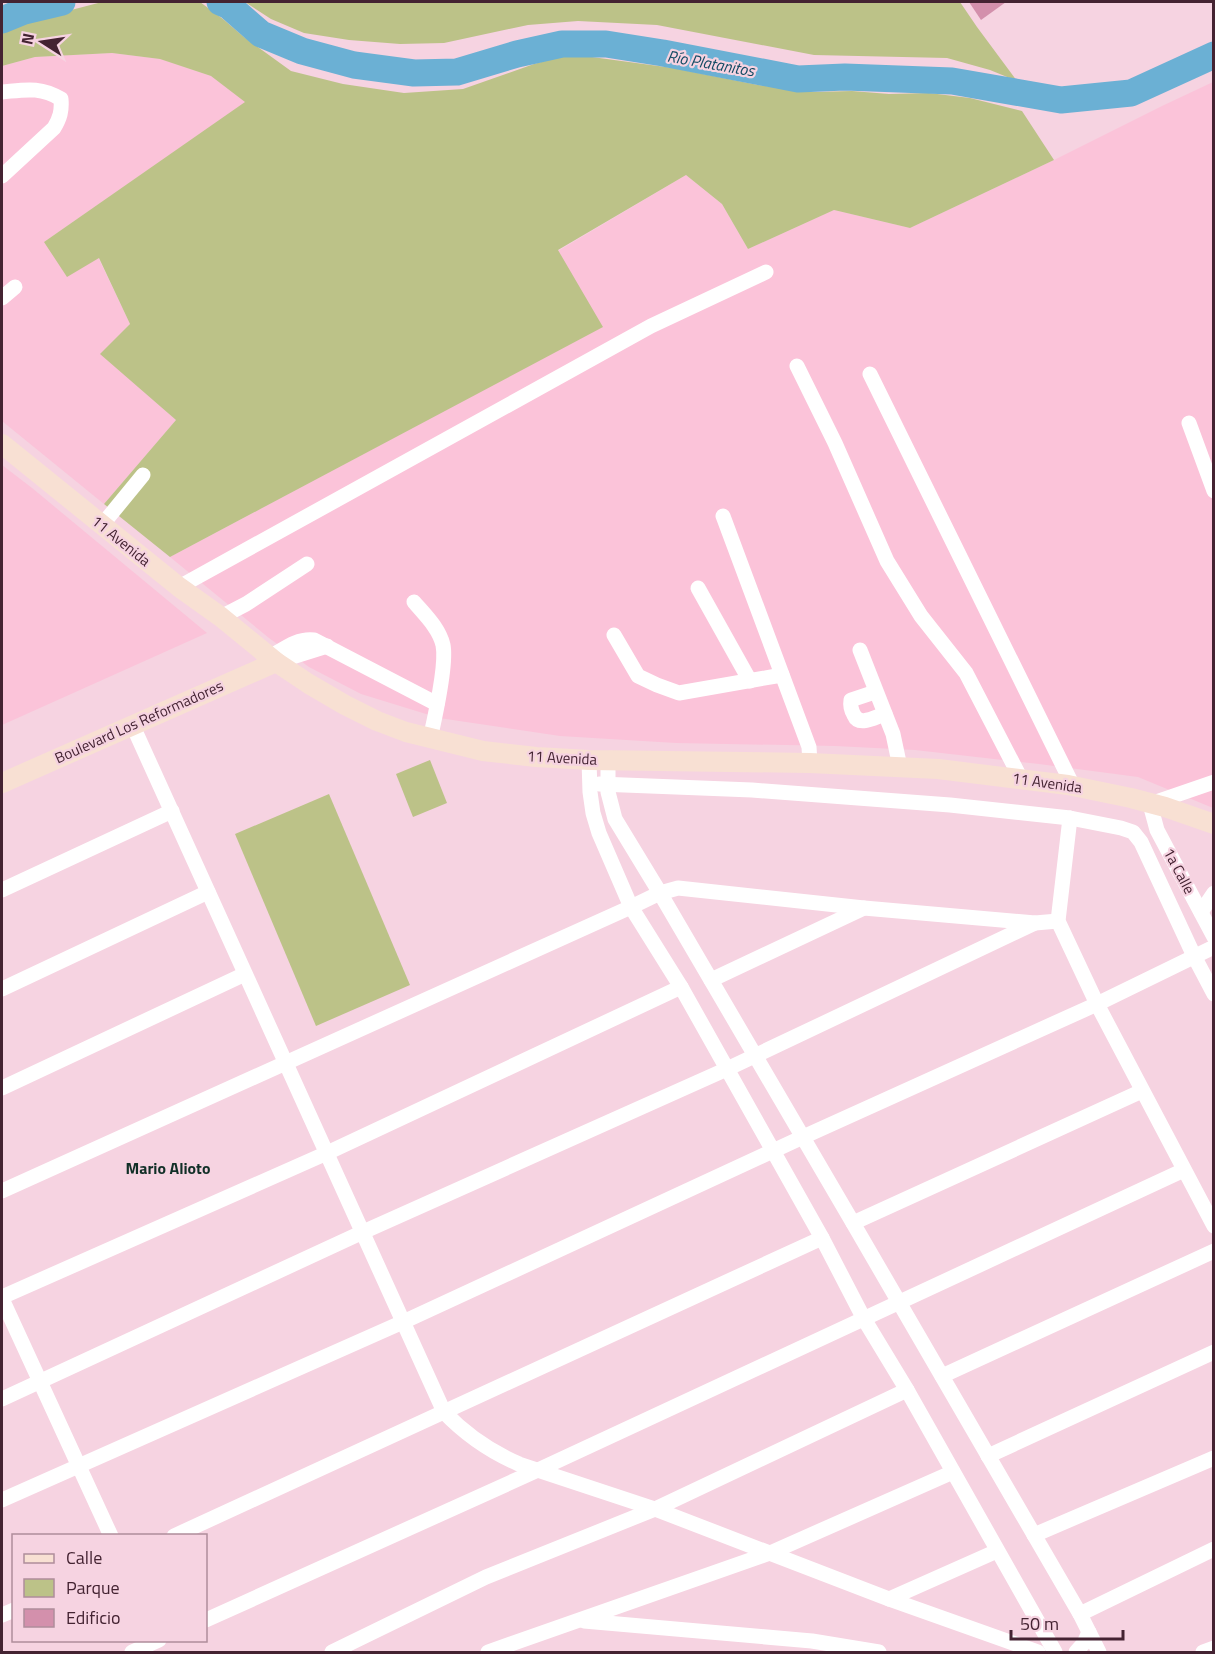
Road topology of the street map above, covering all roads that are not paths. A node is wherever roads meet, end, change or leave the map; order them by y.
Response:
1 (2, 92) edge
2 (2, 176) edge
3 (766, 272) dead end
4 (15, 287) dead end
5 (2, 298) edge
6 (797, 366) dead end
7 (870, 374) dead end
8 (1189, 423) dead end
9 (2, 444) edge
10 (143, 475) dead end
11 (1214, 491) edge
12 (723, 516) dead end
13 (102, 525) junction
14 (307, 564) dead end
15 (179, 587) junction
16 (698, 588) dead end
17 (414, 602) dead end
18 (221, 617) junction
19 (614, 635) dead end
20 (860, 650) dead end
21 (273, 659) junction
22 (782, 675) junction
23 (750, 681) junction
24 (875, 692) junction
25 (437, 704) junction
26 (885, 714) junction
27 (132, 724) junction
28 (430, 739) junction
29 (598, 760) junction
30 (810, 763) junction
31 (900, 767) junction
32 (1021, 779) junction
33 (1214, 782) edge
34 (2, 783) edge
35 (590, 784) junction
36 (608, 785) junction
37 (1073, 786) junction
38 (1150, 804) junction
39 (171, 811) junction
40 (1070, 818) junction
41 (1214, 825) edge
42 (2, 890) edge
43 (208, 892) junction
44 (660, 892) junction
45 (1214, 893) edge
46 (631, 908) junction
47 (864, 908) junction
48 (1201, 912) junction
49 (1058, 921) junction
50 (1035, 923) junction
51 (1214, 937) edge
52 (1214, 947) edge
53 (1194, 956) junction
54 (245, 974) junction
55 (711, 980) junction
56 (681, 987) junction
57 (2, 988) edge
58 (1214, 994) edge
59 (1097, 1004) junction
60 (755, 1055) junction
61 (286, 1063) junction
62 (727, 1069) junction
63 (2, 1088) edge
64 (1142, 1090) junction
65 (803, 1137) junction
66 (773, 1151) junction
67 (327, 1153) junction
68 (1184, 1170) junction
69 (2, 1191) edge
70 (853, 1223) junction
71 (1214, 1226) edge
72 (363, 1232) junction
73 (822, 1238) junction
74 (1214, 1251) edge
75 (2, 1298) edge
76 (900, 1302) junction
77 (864, 1319) junction
78 (404, 1322) junction
79 (1214, 1352) edge
80 (942, 1376) junction
81 (40, 1382) junction
82 (907, 1390) junction
83 (2, 1399) edge
84 (444, 1412) junction
85 (988, 1456) junction
86 (1214, 1458) edge
87 (79, 1465) junction
88 (538, 1470) junction
89 (953, 1472) junction
90 (2, 1500) edge
91 (655, 1509) junction
92 (110, 1534) edge
93 (178, 1534) edge
94 (1034, 1535) junction
95 (1214, 1549) edge
96 (997, 1551) junction
97 (770, 1553) junction
98 (889, 1599) junction
99 (1080, 1614) junction
100 (207, 1620) edge
101 (578, 1620) junction
102 (1089, 1632) junction
103 (157, 1642) edge
104 (1214, 1648) edge
105 (132, 1653) edge
106 (332, 1653) edge
107 (488, 1653) edge
108 (879, 1653) edge
109 (1038, 1653) edge
110 (1055, 1653) edge
111 (1076, 1653) edge
112 (1099, 1653) edge
113 (1203, 1653) edge

1 - 2 street
3 - 15 street
4 - 5 street
6 - 32 street
7 - 37 street
8 - 11 street
9 - 13 main road, 11 Avenida
10 - 13 street
12 - 22 street
13 - 15 main road, 11 Avenida
14 - 18 street
15 - 18 main road, 11 Avenida
16 - 23 street
17 - 25 street
18 - 21 main road, 11 Avenida
19 - 23 street
20 - 24 street
21 - 25 street
21 - 27 main road, Boulevard Los Reformadores
21 - 28 main road, 11 Avenida
22 - 23 street
22 - 30 street
24 - 26 street
24 - 26 street
25 - 28 street
26 - 31 street
27 - 34 main road, Boulevard Los Reformadores
27 - 39 street
28 - 29 main road, 11 Avenida
29 - 30 main road, 11 Avenida
29 - 35 street
29 - 36 street
30 - 31 main road, 11 Avenida
31 - 32 main road, 11 Avenida
32 - 37 main road, 11 Avenida
33 - 38 street
35 - 36 street
35 - 46 street
36 - 40 street
36 - 44 street
37 - 38 main road, 11 Avenida
38 - 41 main road, 11 Avenida
38 - 48 street, 1a Calle
39 - 42 street
39 - 43 street
40 - 49 street
40 - 53 street
43 - 54 street
43 - 57 street
44 - 46 street
44 - 47 street
44 - 55 street
45 - 48 street
46 - 56 street
46 - 61 street
47 - 50 street
47 - 55 street
48 - 51 street, 1a Calle
49 - 50 street
49 - 59 street
50 - 60 street
52 - 53 street
53 - 58 street
53 - 59 street
54 - 61 street
54 - 63 street
55 - 60 street
56 - 62 street
56 - 67 street
59 - 64 street
59 - 65 street
60 - 62 street
60 - 65 street
61 - 67 street
61 - 69 street
62 - 66 street
62 - 72 street
64 - 68 street
64 - 70 street
65 - 66 street
65 - 70 street
66 - 73 street
66 - 78 street
67 - 72 street
67 - 75 street
68 - 71 street
68 - 76 street
70 - 76 street
72 - 78 street
72 - 81 street
73 - 77 street
73 - 84 street
74 - 80 street
75 - 81 street
76 - 77 street
76 - 80 street
77 - 82 street
77 - 88 street
78 - 84 street
78 - 87 street
79 - 85 street
80 - 85 street
81 - 83 street
81 - 87 street
82 - 89 street
82 - 91 street
84 - 88 street
84 - 93 street
85 - 94 street
86 - 94 street
87 - 90 street
87 - 92 street
88 - 91 street
88 - 100 street
89 - 96 street
89 - 97 street
91 - 97 street
91 - 106 street
94 - 99 street
95 - 99 street
96 - 98 street
96 - 110 street
97 - 98 street
97 - 101 street
98 - 109 street
99 - 102 street
101 - 107 street
101 - 108 street
102 - 111 street
102 - 112 street
103 - 105 street
104 - 113 street

